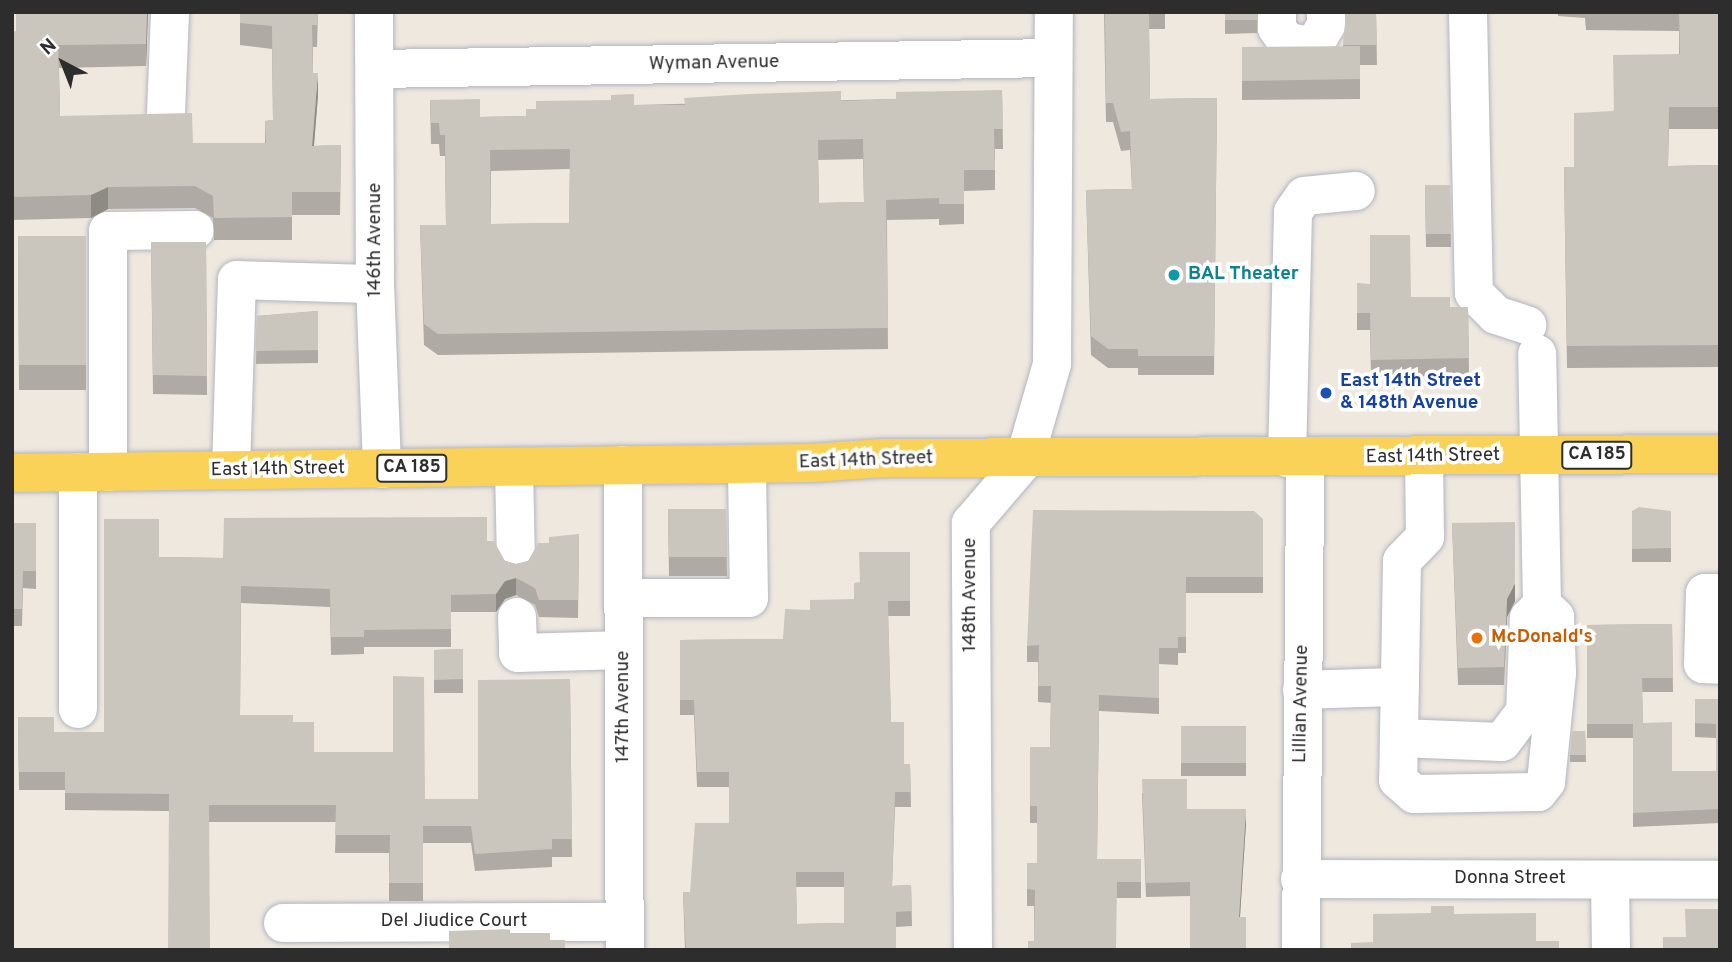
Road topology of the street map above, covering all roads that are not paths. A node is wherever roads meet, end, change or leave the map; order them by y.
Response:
1 (170, 12) edge
2 (374, 12) edge
3 (1054, 12) edge
4 (1277, 12) edge
5 (1326, 12) edge
6 (1468, 12) edge
7 (1053, 58) junction
8 (376, 69) junction
9 (166, 113) edge
10 (1356, 191) dead end
11 (195, 230) dead end
12 (375, 284) junction
13 (1720, 454) edge
14 (1542, 455) junction
15 (1424, 457) junction
16 (1296, 458) junction
17 (1024, 461) junction
18 (747, 464) junction
19 (622, 465) junction
20 (514, 467) junction
21 (382, 469) junction
22 (231, 470) junction
23 (93, 472) junction
24 (12, 473) edge
25 (516, 560) dead end
26 (1720, 593) edge
27 (623, 598) junction
28 (1542, 605) junction
29 (517, 617) dead end
30 (624, 650) junction
31 (1720, 664) edge
32 (1400, 687) junction
33 (1302, 690) junction
34 (78, 709) dead end
35 (1399, 752) junction
36 (1300, 878) junction
37 (1610, 880) junction
38 (1720, 880) edge
39 (283, 923) dead end
40 (625, 936) edge
41 (973, 950) edge
42 (1301, 950) edge
43 (1611, 950) edge

1 - 9 street
2 - 8 street, 146th Avenue
3 - 7 street, 148th Avenue
4 - 5 street
6 - 14 street
7 - 8 street, Wyman Avenue
7 - 17 street, 148th Avenue
8 - 12 street, 146th Avenue
10 - 16 street, Lillian Avenue
11 - 23 street
12 - 21 street, 146th Avenue
12 - 22 street
13 - 14 main road, East 14th Street / CA 185
14 - 15 main road, East 14th Street / CA 185
14 - 28 street
15 - 16 main road, East 14th Street / CA 185
15 - 32 street
16 - 17 main road, East 14th Street / CA 185
16 - 33 street, Lillian Avenue
17 - 18 main road, East 14th Street / CA 185
17 - 41 street, 148th Avenue
18 - 19 main road, East 14th Street / CA 185
18 - 27 street
19 - 20 main road, East 14th Street / CA 185
19 - 27 street, 147th Avenue
20 - 21 main road, East 14th Street / CA 185
20 - 25 street
21 - 22 main road, East 14th Street / CA 185
22 - 23 main road, East 14th Street / CA 185
23 - 24 main road, East 14th Street / CA 185
23 - 34 street
26 - 31 street
27 - 30 street, 147th Avenue
28 - 35 street
28 - 35 street
29 - 30 street
30 - 40 street, 147th Avenue
32 - 33 street
32 - 35 street
33 - 36 street, Lillian Avenue
36 - 37 street, Donna Street
36 - 42 street, Lillian Avenue
37 - 38 street, Donna Street
37 - 43 street
39 - 40 street, Del Jiudice Court

